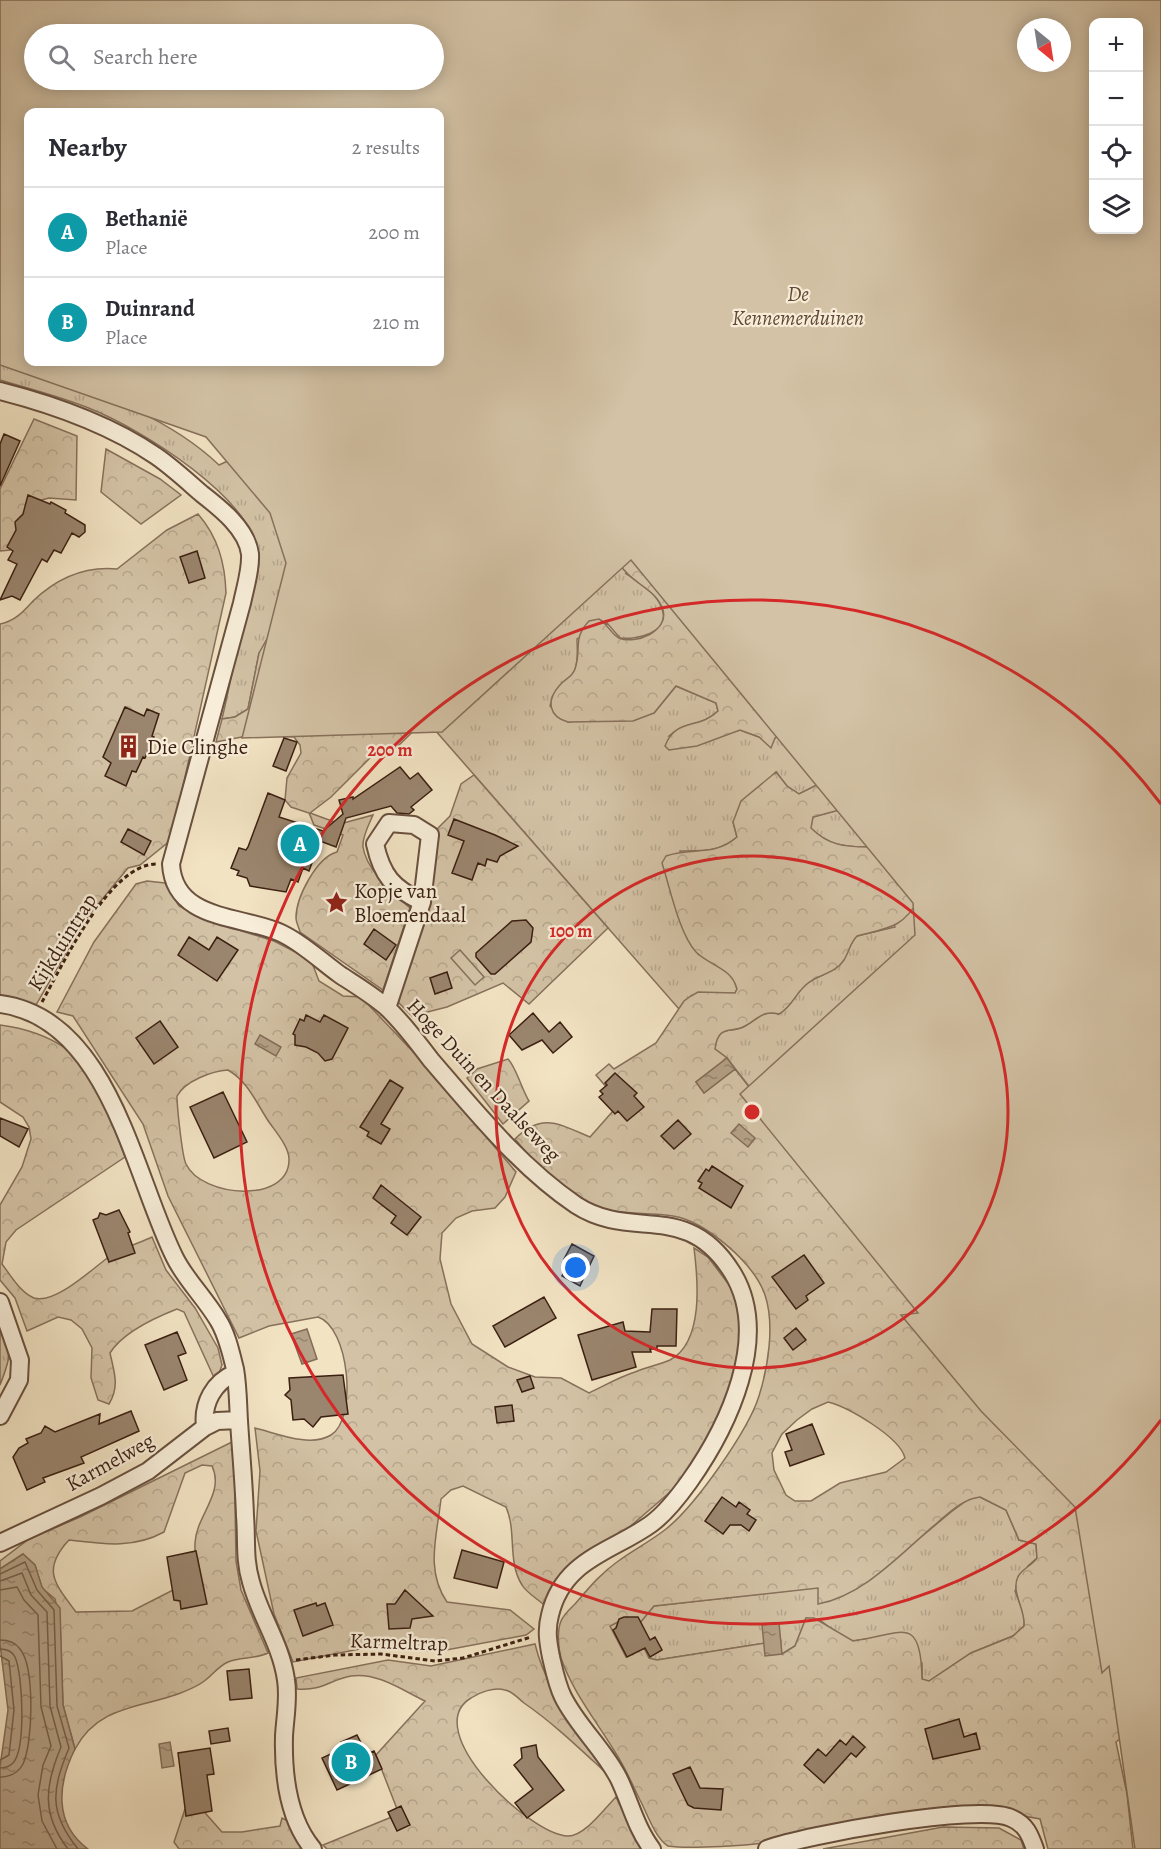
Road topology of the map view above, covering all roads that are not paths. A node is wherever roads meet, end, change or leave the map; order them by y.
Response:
1 (0, 391) edge
2 (422, 902) junction
3 (0, 1004) edge
4 (387, 1008) junction
5 (0, 1302) edge
6 (236, 1373) junction
7 (0, 1416) edge
8 (239, 1420) junction
9 (205, 1427) junction
10 (0, 1543) edge
11 (313, 1849) edge
12 (652, 1849) edge
13 (767, 1849) edge
14 (1035, 1849) edge

1 - 4 street, Hoge Duin en Daalseweg
2 - 2 street
2 - 4 street
3 - 6 street
4 - 12 street, Hoge Duin en Daalseweg
5 - 7 street
6 - 8 street
6 - 9 street
8 - 9 street, Karmelweg
8 - 11 street
9 - 10 street, Karmelweg
13 - 14 street

